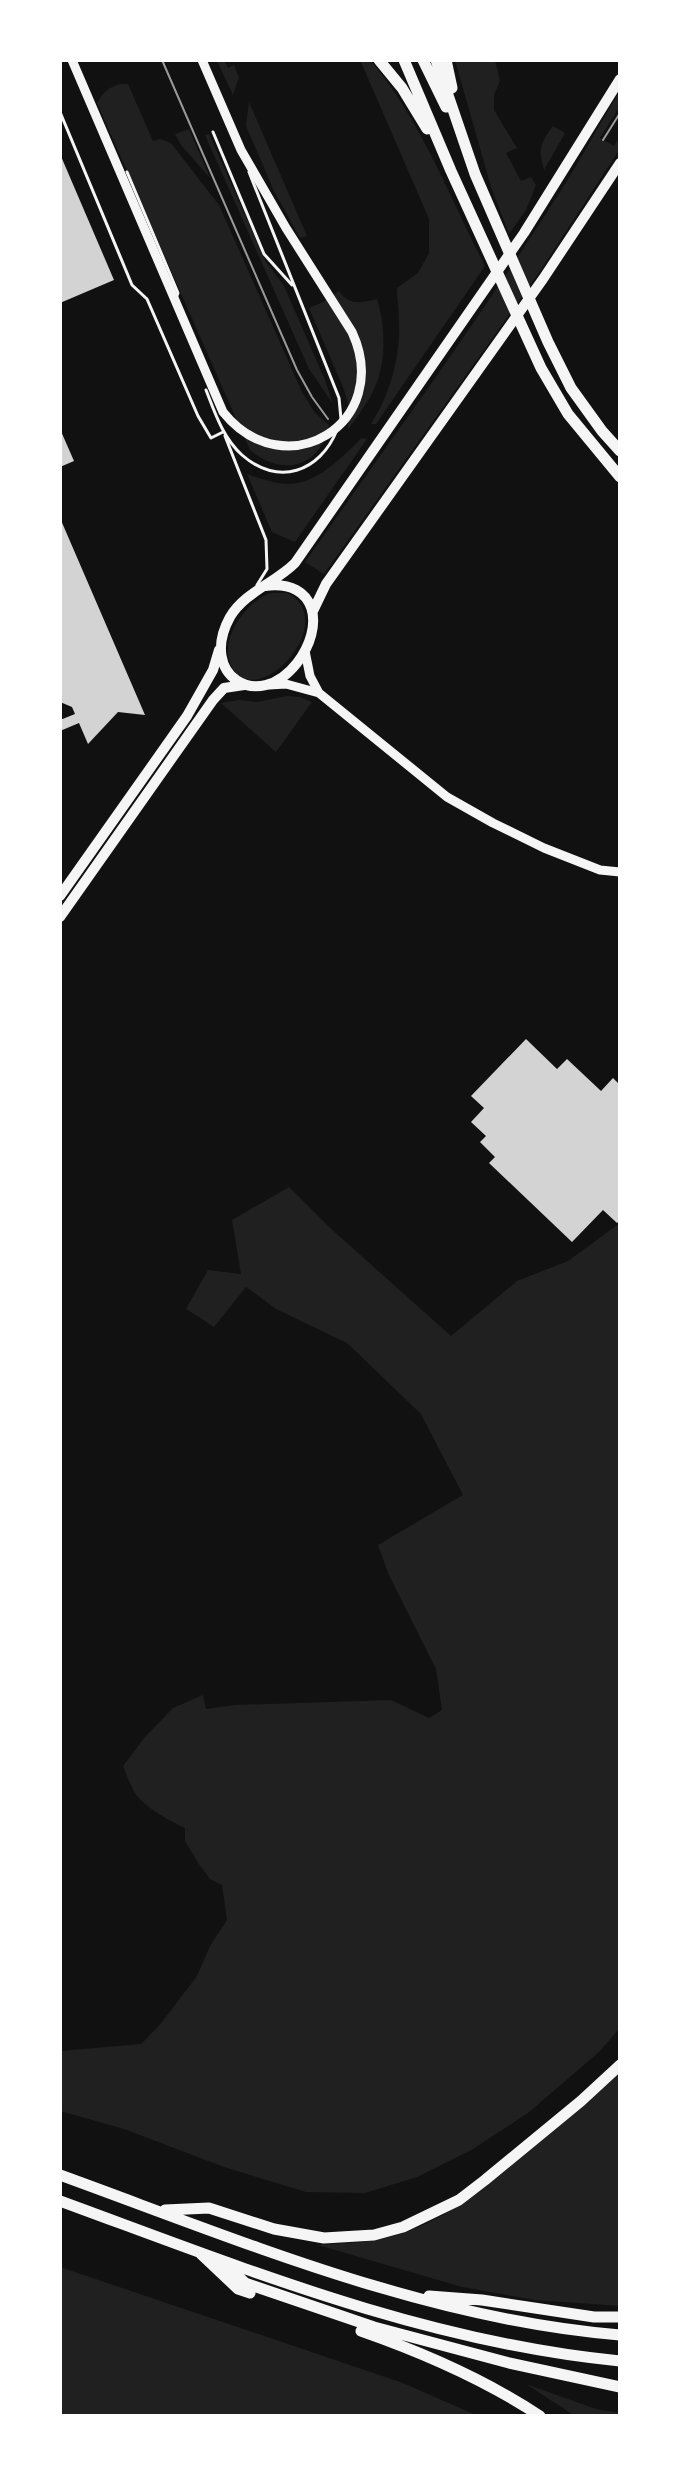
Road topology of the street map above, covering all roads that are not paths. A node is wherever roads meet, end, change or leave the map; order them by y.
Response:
1 (202, 60) edge
2 (379, 60) edge
3 (404, 60) edge
4 (423, 60) edge
5 (436, 60) edge
6 (446, 60) edge
7 (75, 61) edge
8 (620, 79) edge
9 (60, 112) edge
10 (213, 132) dead end
11 (465, 143) junction
12 (241, 150) junction
13 (620, 163) edge
14 (451, 171) junction
15 (127, 172) dead end
16 (295, 287) junction
17 (171, 310) dead end
18 (206, 390) dead end
19 (223, 432) junction
20 (620, 451) edge
21 (620, 477) edge
22 (265, 586) junction
23 (252, 593) junction
24 (313, 611) junction
25 (220, 646) junction
26 (305, 651) junction
27 (244, 685) junction
28 (269, 685) junction
29 (319, 693) junction
30 (620, 872) edge
31 (60, 896) edge
32 (60, 917) edge
33 (620, 2065) edge
34 (60, 2175) edge
35 (60, 2201) edge
36 (158, 2210) junction
37 (198, 2251) junction
38 (221, 2259) junction
39 (397, 2293) junction
40 (620, 2317) edge
41 (620, 2335) edge
42 (620, 2361) edge
43 (620, 2387) edge
44 (540, 2416) edge

1 - 12 main road
2 - 14 highway
3 - 14 highway
4 - 11 highway
5 - 11 highway
6 - 11 highway
7 - 12 main road
8 - 22 main road
9 - 19 lane
10 - 16 lane
11 - 20 highway
12 - 16 lane
13 - 24 main road
14 - 21 highway
15 - 17 lane
16 - 19 lane
18 - 19 lane
19 - 23 lane
22 - 23 main road
22 - 24 main road
23 - 25 main road
24 - 26 main road
25 - 27 main road
25 - 31 main road
26 - 28 main road
26 - 29 main road
27 - 28 main road
27 - 32 main road
28 - 29 main road
29 - 30 main road
33 - 36 highway
34 - 36 highway
35 - 37 highway
36 - 39 highway
37 - 38 highway
37 - 44 highway
38 - 42 highway
38 - 43 highway
39 - 40 highway
39 - 41 highway

